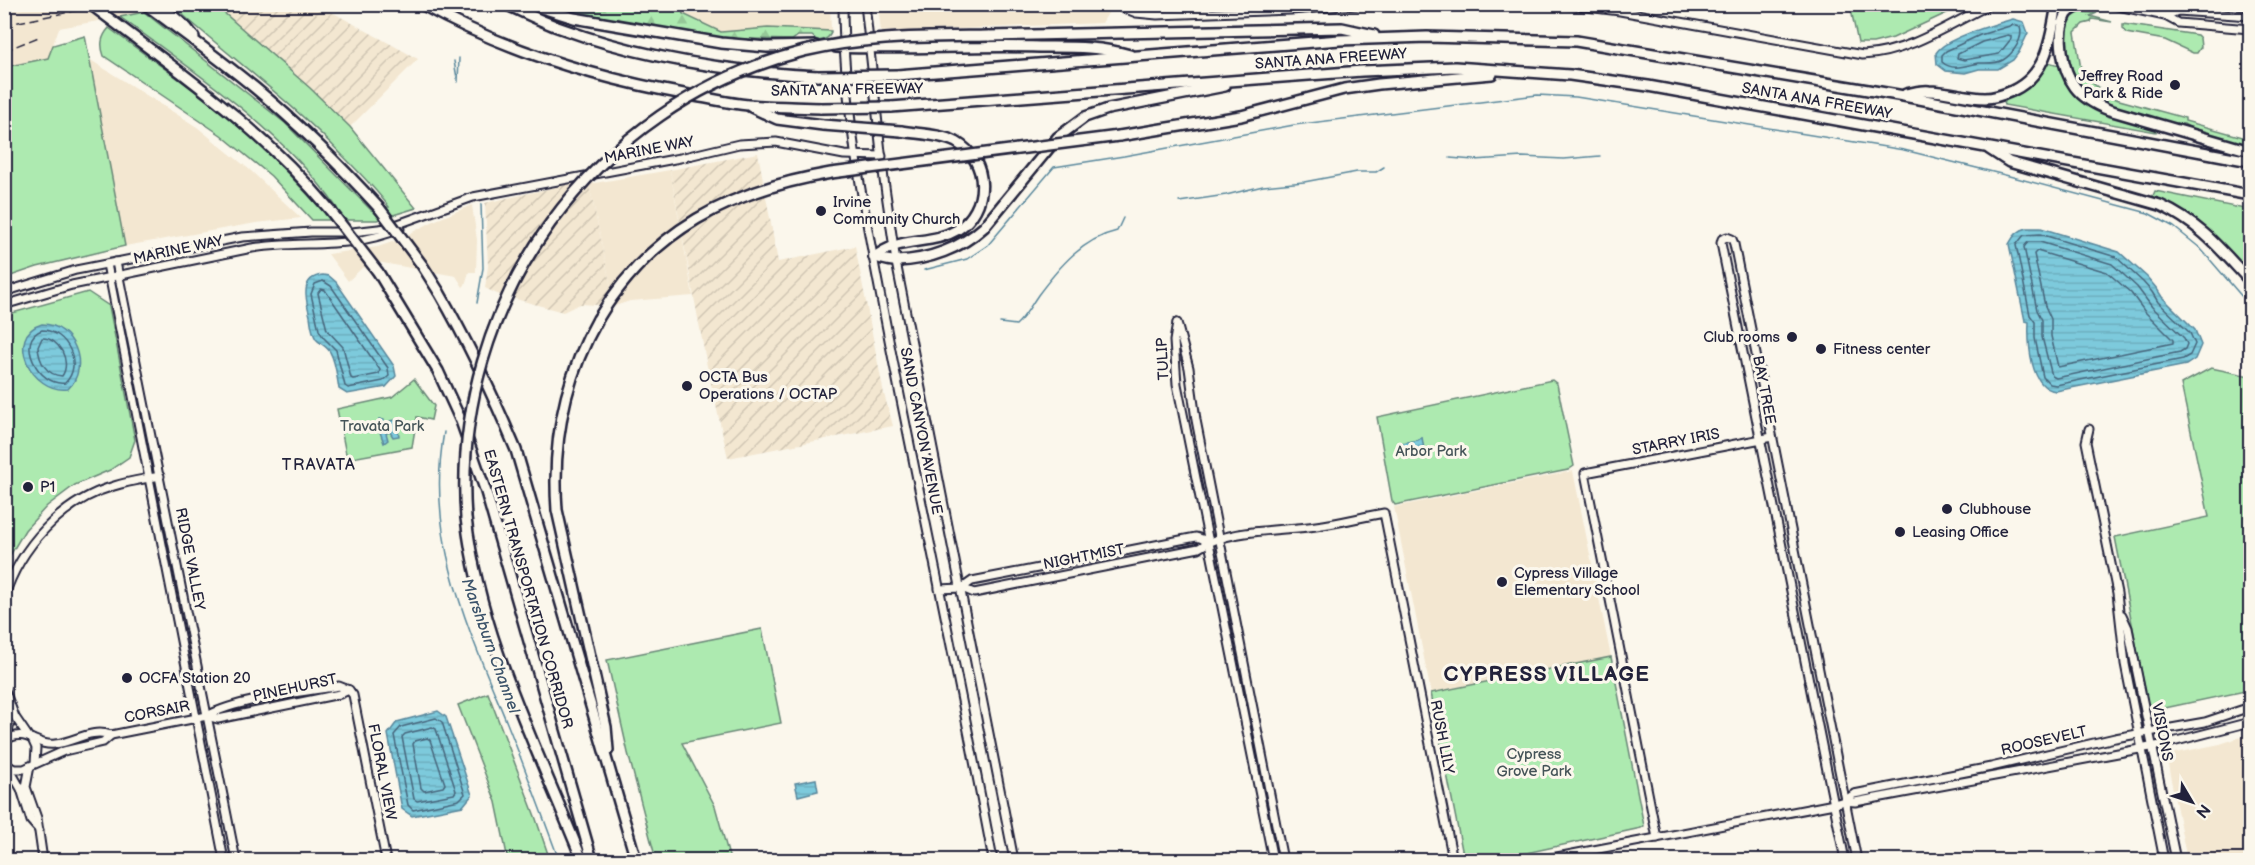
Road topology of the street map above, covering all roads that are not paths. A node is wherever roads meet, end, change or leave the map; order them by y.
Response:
1 (90, 4) edge
2 (145, 4) edge
3 (159, 4) edge
4 (421, 4) edge
5 (505, 4) edge
6 (529, 4) edge
7 (843, 4) edge
8 (865, 4) edge
9 (1113, 4) edge
10 (1369, 4) edge
11 (1561, 4) edge
12 (1991, 4) edge
13 (2057, 4) edge
14 (2083, 4) edge
15 (2109, 4) edge
16 (2165, 16) junction
17 (2250, 16) edge
18 (2250, 28) edge
19 (184, 29) junction
20 (1388, 38) junction
21 (844, 47) junction
22 (870, 49) junction
23 (1138, 57) junction
24 (1526, 71) junction
25 (1271, 78) junction
26 (1898, 95) junction
27 (746, 105) junction
28 (1984, 146) junction
29 (2250, 151) edge
30 (882, 156) junction
31 (856, 157) junction
32 (2250, 161) edge
33 (2250, 195) edge
34 (425, 214) junction
35 (894, 246) junction
36 (874, 257) junction
37 (896, 261) junction
38 (116, 262) junction
39 (107, 264) junction
40 (119, 276) junction
41 (109, 278) junction
42 (2250, 281) edge
43 (4, 291) edge
44 (4, 305) edge
45 (2089, 429) dead end
46 (1772, 437) junction
47 (1760, 440) junction
48 (160, 476) junction
49 (149, 478) junction
50 (1384, 513) joint
51 (1221, 538) junction
52 (1209, 541) junction
53 (962, 588) junction
54 (939, 589) junction
55 (4, 598) edge
56 (2120, 609) junction
57 (4, 688) edge
58 (349, 690) joint
59 (2250, 707) edge
60 (4, 709) edge
61 (207, 716) junction
62 (196, 718) junction
63 (2250, 722) edge
64 (2149, 733) junction
65 (2140, 734) junction
66 (111, 735) junction
67 (30, 738) junction
68 (5, 741) edge
69 (2151, 747) junction
70 (2142, 748) junction
71 (32, 764) junction
72 (7, 765) edge
73 (610, 773) junction
74 (1845, 801) junction
75 (1834, 804) junction
76 (39, 830) junction
77 (1657, 838) junction
78 (43, 861) edge
79 (224, 861) edge
80 (236, 861) edge
81 (386, 861) edge
82 (582, 861) edge
83 (592, 861) edge
84 (636, 861) edge
85 (993, 861) edge
86 (1014, 861) edge
87 (1273, 861) edge
88 (1283, 861) edge
89 (1453, 861) edge
90 (1541, 861) edge
91 (1845, 861) edge
92 (1857, 861) edge
93 (2164, 861) edge
94 (2176, 861) edge

1 - 83 highway, EASTERN TRANSPORTATION CORRIDOR, bridge
2 - 19 highway
3 - 19 highway
4 - 27 highway, SANTA ANA FREEWAY
5 - 23 highway, SANTA ANA FREEWAY, bridge
6 - 21 highway
7 - 21 street, SAND CANYON AVENUE
8 - 22 street, SAND CANYON AVENUE
9 - 10 street
11 - 12 street
13 - 26 highway
14 - 29 highway
15 - 16 street
16 - 17 street
16 - 18 street
19 - 73 highway, EASTERN TRANSPORTATION CORRIDOR, bridge
20 - 23 highway, SANTA ANA FREEWAY
20 - 26 highway, SANTA ANA FREEWAY
20 - 82 highway, bridge
21 - 22 highway
21 - 31 street, SAND CANYON AVENUE
22 - 23 highway
22 - 30 street, SAND CANYON AVENUE
24 - 25 highway, SANTA ANA FREEWAY
24 - 28 highway, SANTA ANA FREEWAY
24 - 73 highway, bridge
25 - 27 highway, SANTA ANA FREEWAY, bridge
25 - 37 highway
26 - 32 highway, SANTA ANA FREEWAY
27 - 35 highway, bridge
28 - 33 highway, SANTA ANA FREEWAY
28 - 42 highway
30 - 31 street, MARINE WAY
30 - 35 street, SAND CANYON AVENUE
31 - 34 street, MARINE WAY
31 - 36 street, SAND CANYON AVENUE
34 - 38 street, MARINE WAY
34 - 40 street, MARINE WAY
35 - 36 highway
35 - 37 street, SAND CANYON AVENUE
36 - 37 highway
36 - 54 street, SAND CANYON AVENUE
37 - 53 street, SAND CANYON AVENUE
38 - 39 street, MARINE WAY
38 - 40 street, RIDGE VALLEY
39 - 41 street, RIDGE VALLEY
39 - 43 street, MARINE WAY
40 - 41 street, MARINE WAY
40 - 48 street, RIDGE VALLEY
41 - 44 street, MARINE WAY
41 - 49 street, RIDGE VALLEY
45 - 56 street, VISIONS
46 - 47 street, STARRY IRIS
46 - 47 street, BAY TREE
46 - 74 street, BAY TREE
47 - 75 street, BAY TREE
47 - 77 street, STARRY IRIS
48 - 49 street
48 - 61 street, RIDGE VALLEY
49 - 55 street
49 - 62 street, RIDGE VALLEY
50 - 51 street, NIGHTMIST
50 - 89 street, RUSH LILY
51 - 52 street, NIGHTMIST
51 - 52 street, TULIP
51 - 88 street, TULIP
52 - 53 street, NIGHTMIST
52 - 53 street, NIGHTMIST
52 - 87 street, TULIP
53 - 54 street, NIGHTMIST
53 - 86 street, SAND CANYON AVENUE
54 - 85 street, SAND CANYON AVENUE
56 - 64 street, VISIONS
56 - 65 street, VISIONS
57 - 67 street
58 - 61 street, PINEHURST
58 - 81 street, FLORAL VIEW
59 - 64 street, ROOSEVELT
60 - 68 street
61 - 62 street, CORSAIR
61 - 80 street, RIDGE VALLEY
62 - 66 street, CORSAIR
62 - 79 street, RIDGE VALLEY
63 - 69 street, ROOSEVELT
64 - 65 street, ROOSEVELT
64 - 69 street, VISIONS
65 - 70 street, VISIONS
65 - 74 street, ROOSEVELT
66 - 67 street, CORSAIR
66 - 71 street, CORSAIR
67 - 68 street, CORSAIR
67 - 71 street
69 - 70 street, ROOSEVELT
69 - 94 street, VISIONS
70 - 74 street, ROOSEVELT
70 - 93 street, VISIONS
71 - 72 street, CORSAIR
71 - 76 street
72 - 76 street
73 - 84 highway, EASTERN TRANSPORTATION CORRIDOR
74 - 75 street, ROOSEVELT
74 - 92 street, BAY TREE
75 - 77 street, ROOSEVELT
75 - 91 street, BAY TREE
76 - 78 street
77 - 90 street, ROOSEVELT

